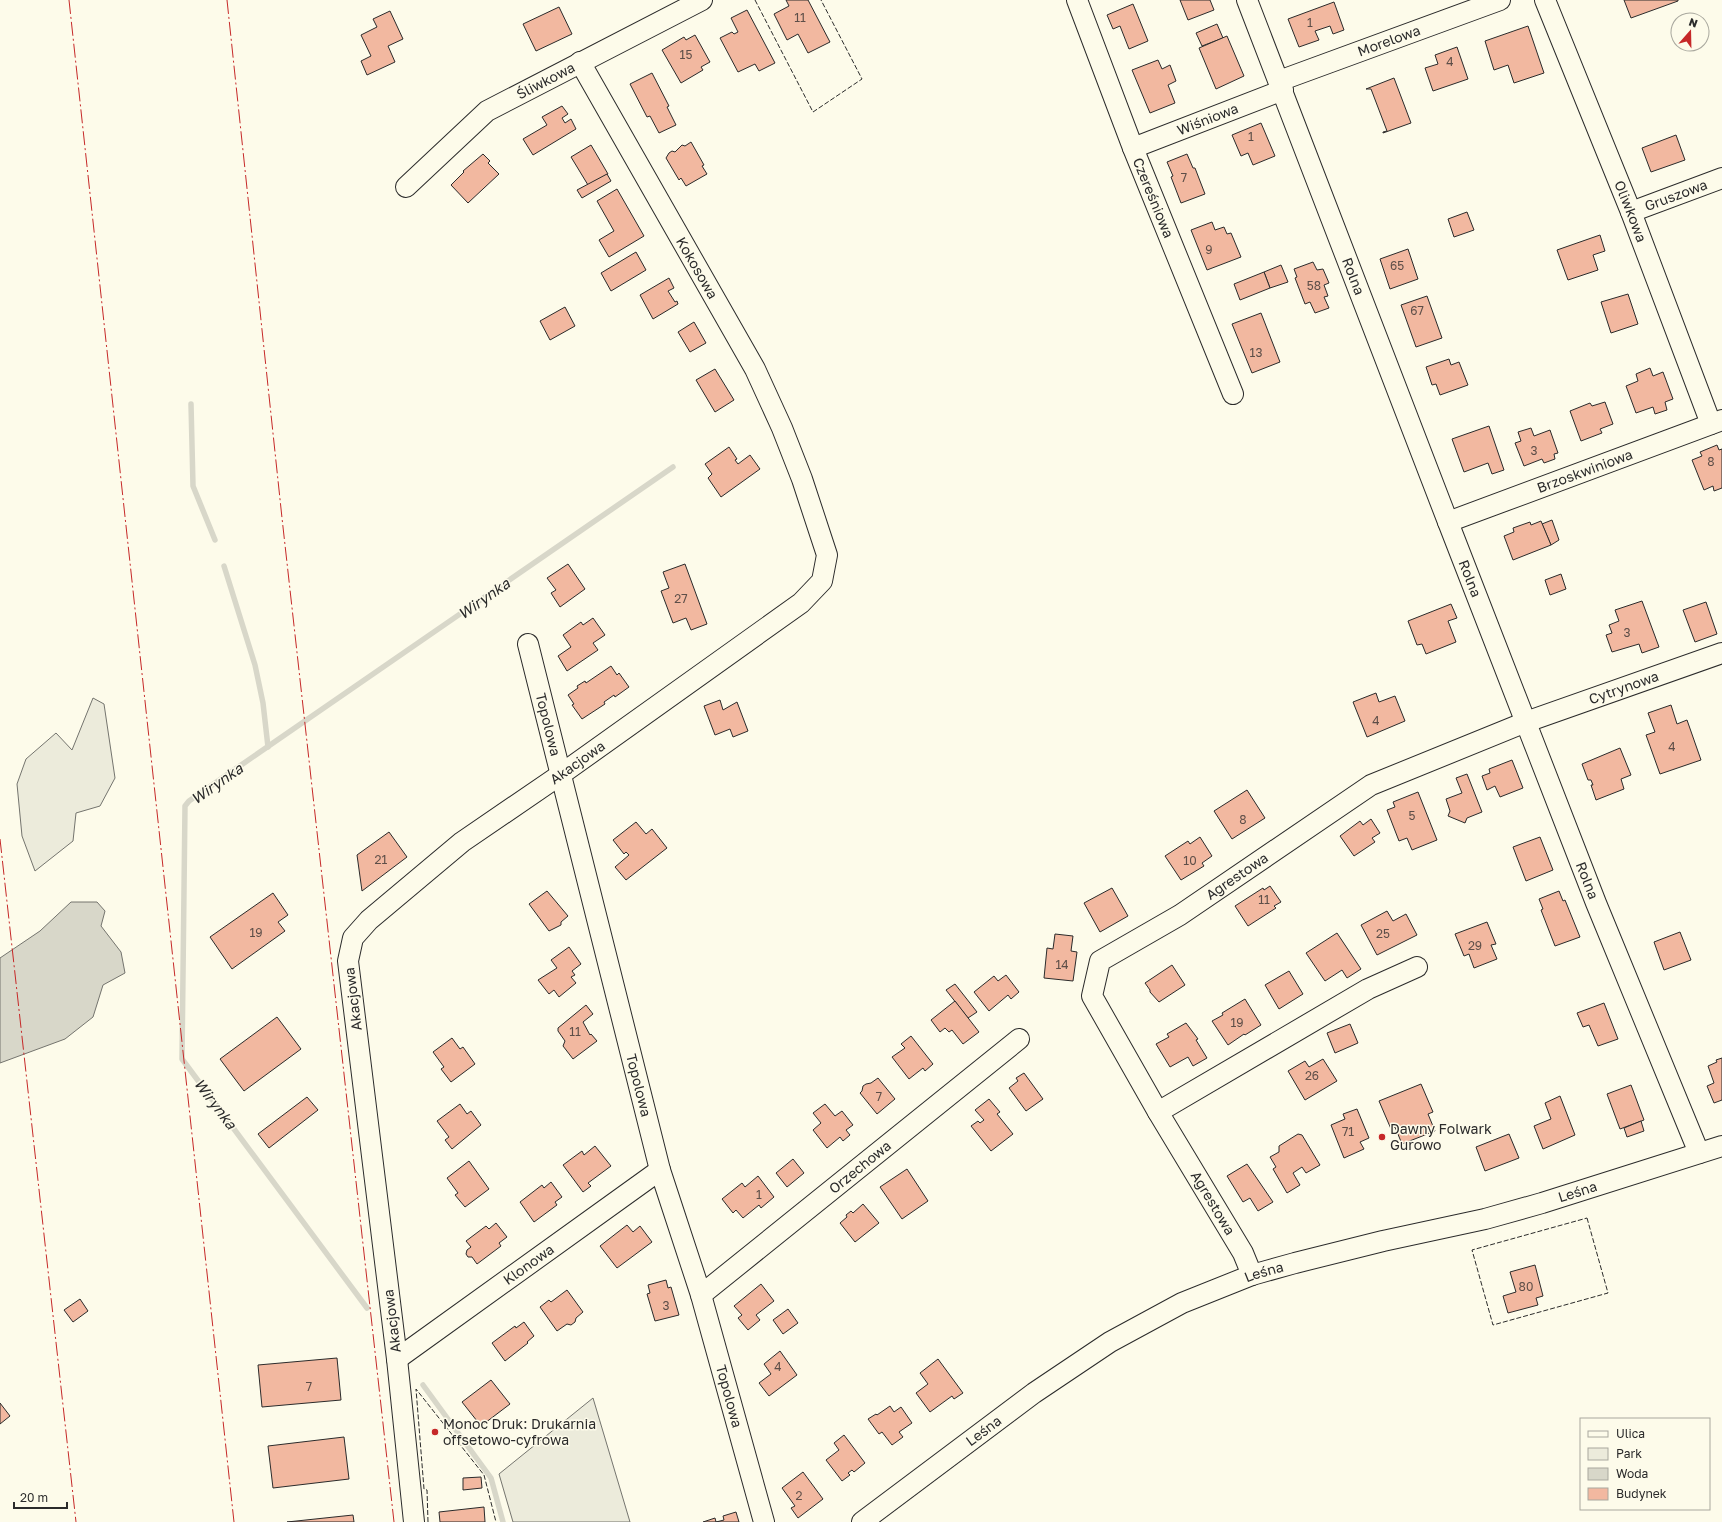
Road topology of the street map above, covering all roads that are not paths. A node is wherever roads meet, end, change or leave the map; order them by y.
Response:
1 (702, 0) edge
2 (1077, 0) edge
3 (1247, 0) edge
4 (1500, 0) edge
5 (1545, 0) edge
6 (580, 62) junction
7 (1281, 86) junction
8 (1133, 148) junction
9 (1722, 178) edge
10 (406, 187) dead end
11 (1631, 212) junction
12 (1233, 394) dead end
13 (1716, 422) edge
14 (1448, 522) junction
15 (801, 603) joint
16 (528, 644) dead end
17 (1722, 653) edge
18 (1526, 722) junction
19 (560, 775) junction
20 (1417, 967) dead end
21 (1019, 1039) dead end
22 (1158, 1112) junction
23 (1722, 1146) edge
24 (1699, 1154) junction
25 (660, 1170) junction
26 (1252, 1275) junction
27 (702, 1295) junction
28 (397, 1359) junction
29 (414, 1522) edge
30 (764, 1522) edge
31 (862, 1522) edge

1 - 6 street, Śliwkowa
2 - 8 street, Czereśniowa
3 - 7 street, Rolna
4 - 7 street, Morelowa
5 - 11 street, Oliwkowa
6 - 10 street, Śliwkowa
6 - 15 street, Kokosowa
7 - 8 street, Wiśniowa
7 - 14 street, Rolna
8 - 12 street, Czereśniowa
9 - 11 street, Gruszowa
11 - 13 street, Oliwkowa
13 - 14 street, Brzoskwiniowa
14 - 18 street, Rolna
15 - 19 street, Akacjowa
16 - 19 street, Topolowa
17 - 18 street, Cytrynowa
18 - 22 street, Agrestowa
18 - 24 street, Rolna
19 - 25 street, Topolowa
19 - 28 street, Akacjowa
20 - 22 street
21 - 27 street, Orzechowa
22 - 26 street, Agrestowa
23 - 24 street, Leśna
24 - 26 street, Leśna
25 - 27 street, Topolowa
25 - 28 street, Klonowa
26 - 31 street, Leśna
27 - 30 street, Topolowa
28 - 29 street, Akacjowa

